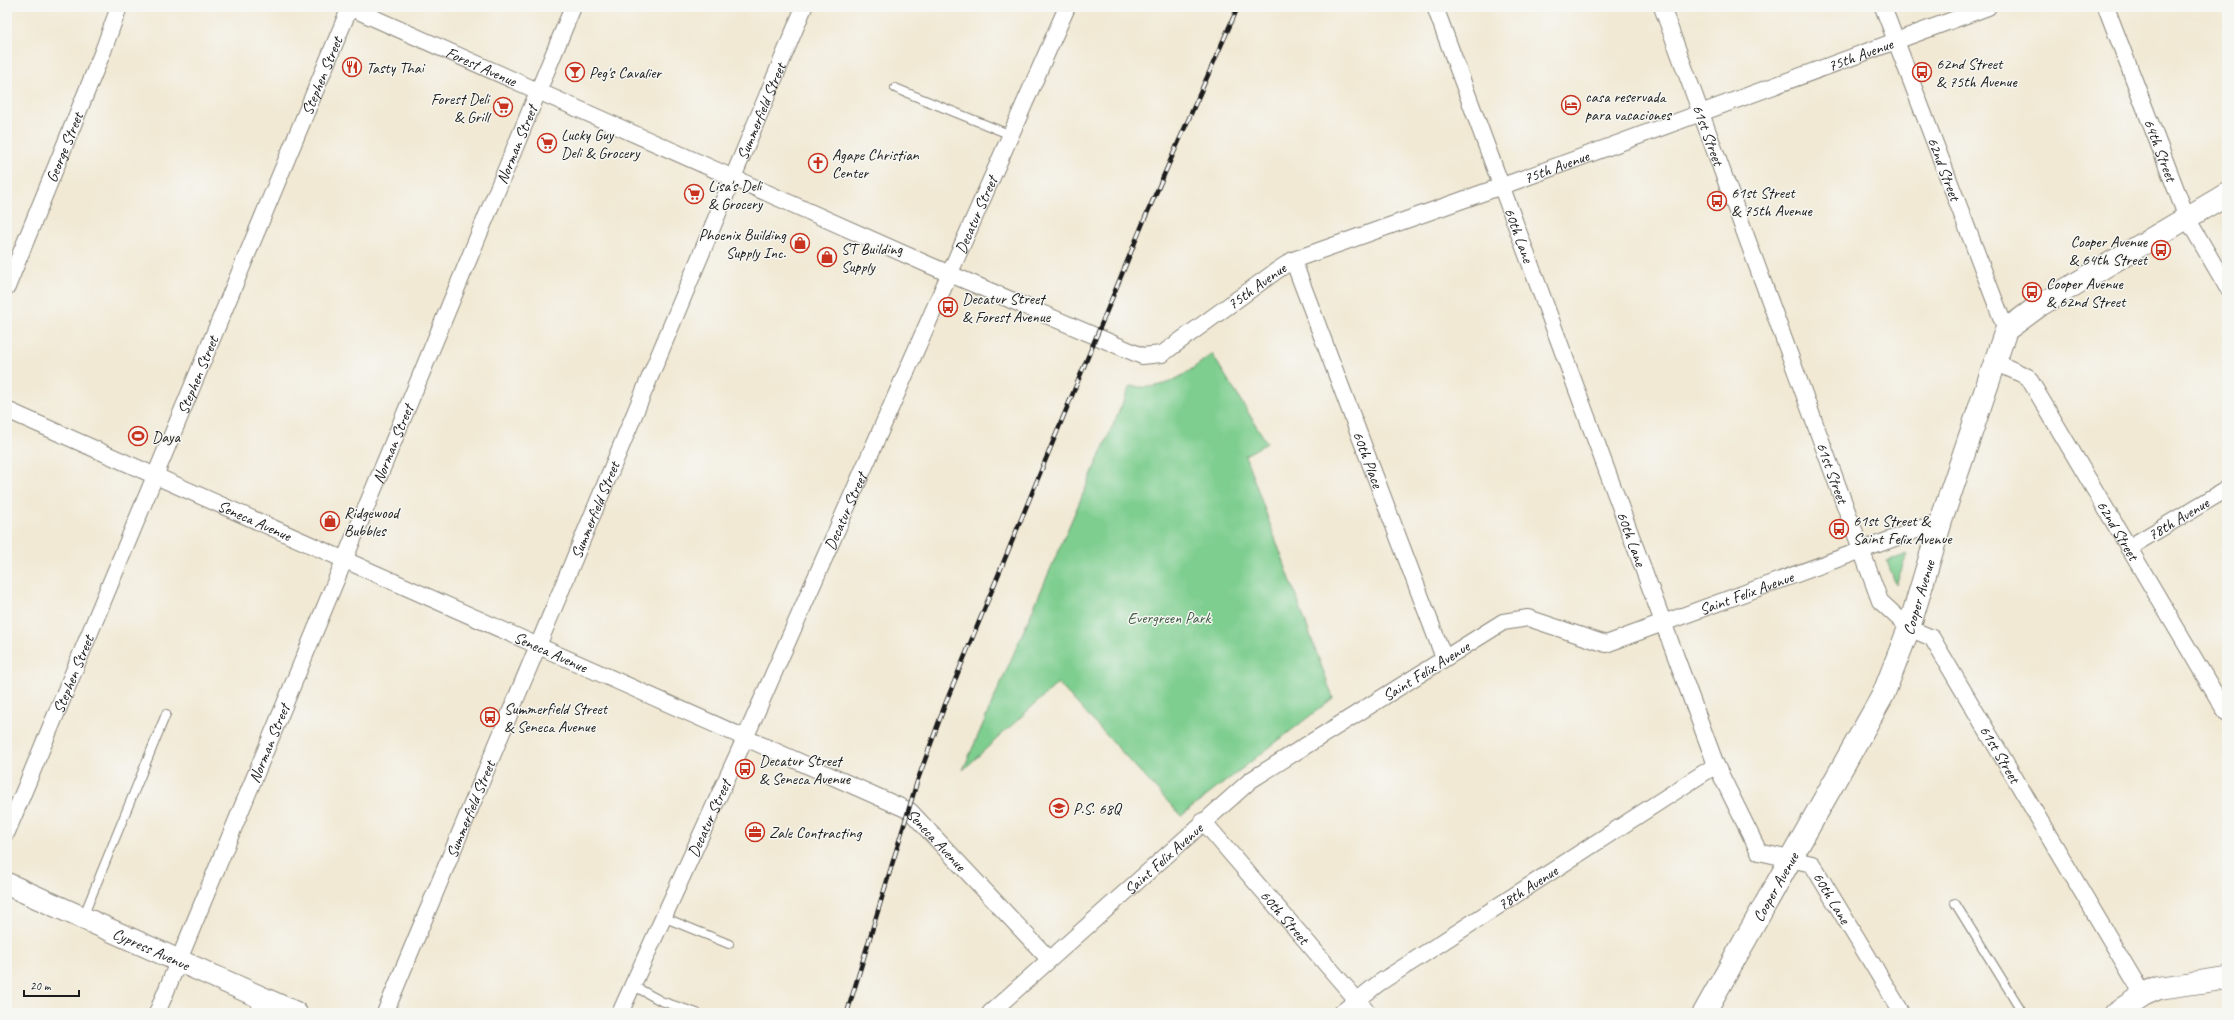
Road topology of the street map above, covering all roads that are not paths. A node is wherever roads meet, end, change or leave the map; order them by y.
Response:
1 (119, 7) edge
2 (349, 7) edge
3 (573, 7) edge
4 (804, 7) edge
5 (1067, 7) edge
6 (1435, 7) edge
7 (1662, 7) edge
8 (1883, 7) edge
9 (1988, 7) edge
10 (2106, 7) edge
11 (1896, 41) junction
12 (895, 88) dead end
13 (539, 91) junction
14 (1701, 113) junction
15 (1011, 135) junction
16 (734, 178) junction
17 (1502, 186) junction
18 (2227, 194) edge
19 (2187, 218) junction
20 (1293, 260) junction
21 (950, 273) junction
22 (7, 287) edge
23 (2227, 287) edge
24 (2006, 330) junction
25 (1142, 356) joint
26 (1995, 362) junction
27 (7, 410) edge
28 (155, 475) junction
29 (2227, 489) edge
30 (1941, 521) junction
31 (2128, 548) junction
32 (1862, 551) junction
33 (345, 560) junction
34 (1663, 624) junction
35 (1910, 628) junction
36 (540, 645) junction
37 (1444, 658) junction
38 (166, 714) dead end
39 (2227, 714) edge
40 (746, 736) junction
41 (1716, 765) junction
42 (1203, 821) junction
43 (7, 832) edge
44 (1791, 860) junction
45 (7, 884) edge
46 (1955, 903) dead end
47 (663, 917) junction
48 (83, 918) junction
49 (729, 944) dead end
50 (1049, 959) junction
51 (179, 960) junction
52 (2227, 978) edge
53 (632, 985) junction
54 (2143, 995) junction
55 (1356, 1000) junction
56 (257, 1005) edge
57 (157, 1013) edge
58 (296, 1013) edge
59 (385, 1013) edge
60 (620, 1013) edge
61 (697, 1013) edge
62 (990, 1013) edge
63 (1341, 1013) edge
64 (1368, 1013) edge
65 (1704, 1013) edge
66 (1902, 1013) edge
67 (2023, 1013) edge
68 (2116, 1013) edge

1 - 22 street, George Street
2 - 13 street, Forest Avenue
2 - 28 street, Stephen Street
3 - 13 street, Norman Street
4 - 16 street, Summerfield Street
5 - 15 street, Decatur Street
6 - 17 street, 60th Lane
7 - 14 street, 61st Street
8 - 11 street, 62nd Street
9 - 11 street, 75th Avenue
10 - 19 street, 64th Street
11 - 14 street, 75th Avenue
11 - 24 street, 62nd Street
12 - 15 lane
13 - 16 street, Forest Avenue
13 - 33 street, Norman Street
14 - 17 street, 75th Avenue
14 - 32 street, 61st Street
15 - 21 street, Decatur Street
16 - 21 street, Forest Avenue
16 - 36 street, Summerfield Street
17 - 20 street, 75th Avenue
17 - 34 street, 60th Lane
18 - 19 main road
19 - 23 street, 64th Street
19 - 24 main road
20 - 25 street, 75th Avenue
20 - 37 street, 60th Place
21 - 25 street, Forest Avenue
21 - 40 street, Decatur Street
24 - 26 main road, Cooper Avenue
26 - 30 main road, Cooper Avenue
26 - 31 street, 62nd Street
27 - 28 street, Seneca Avenue
28 - 33 street, Seneca Avenue
28 - 43 street, Stephen Street
29 - 31 street, 78th Avenue
30 - 32 street, Saint Felix Avenue
30 - 35 main road, Cooper Avenue
31 - 39 street, 62nd Street
32 - 34 street, Saint Felix Avenue
32 - 35 street, 61st Street
33 - 36 street, Seneca Avenue
33 - 51 street, Norman Street
34 - 37 street, Saint Felix Avenue
34 - 41 street, 60th Lane
35 - 44 main road, Cooper Avenue
35 - 54 street, 61st Street
36 - 40 street, Seneca Avenue
36 - 59 street, Summerfield Street
37 - 42 street, Saint Felix Avenue
38 - 48 lane
40 - 47 street, Decatur Street
40 - 50 street, Seneca Avenue
41 - 44 street, 60th Lane
41 - 55 street, 78th Avenue
42 - 50 street, Saint Felix Avenue
42 - 55 street, 60th Street
44 - 65 main road, Cooper Avenue
44 - 66 street, 60th Lane
45 - 48 main road, Cypress Avenue
46 - 67 lane
47 - 49 lane
47 - 53 street, Decatur Street
48 - 51 main road, Cypress Avenue
50 - 62 street, Saint Felix Avenue
51 - 56 main road, Cypress Avenue
51 - 57 street, Norman Street
52 - 54 main road
53 - 60 street, Decatur Street
53 - 61 lane
54 - 68 main road
55 - 63 street, 78th Avenue
55 - 64 street, 60th Street
56 - 58 main road, Cypress Avenue

